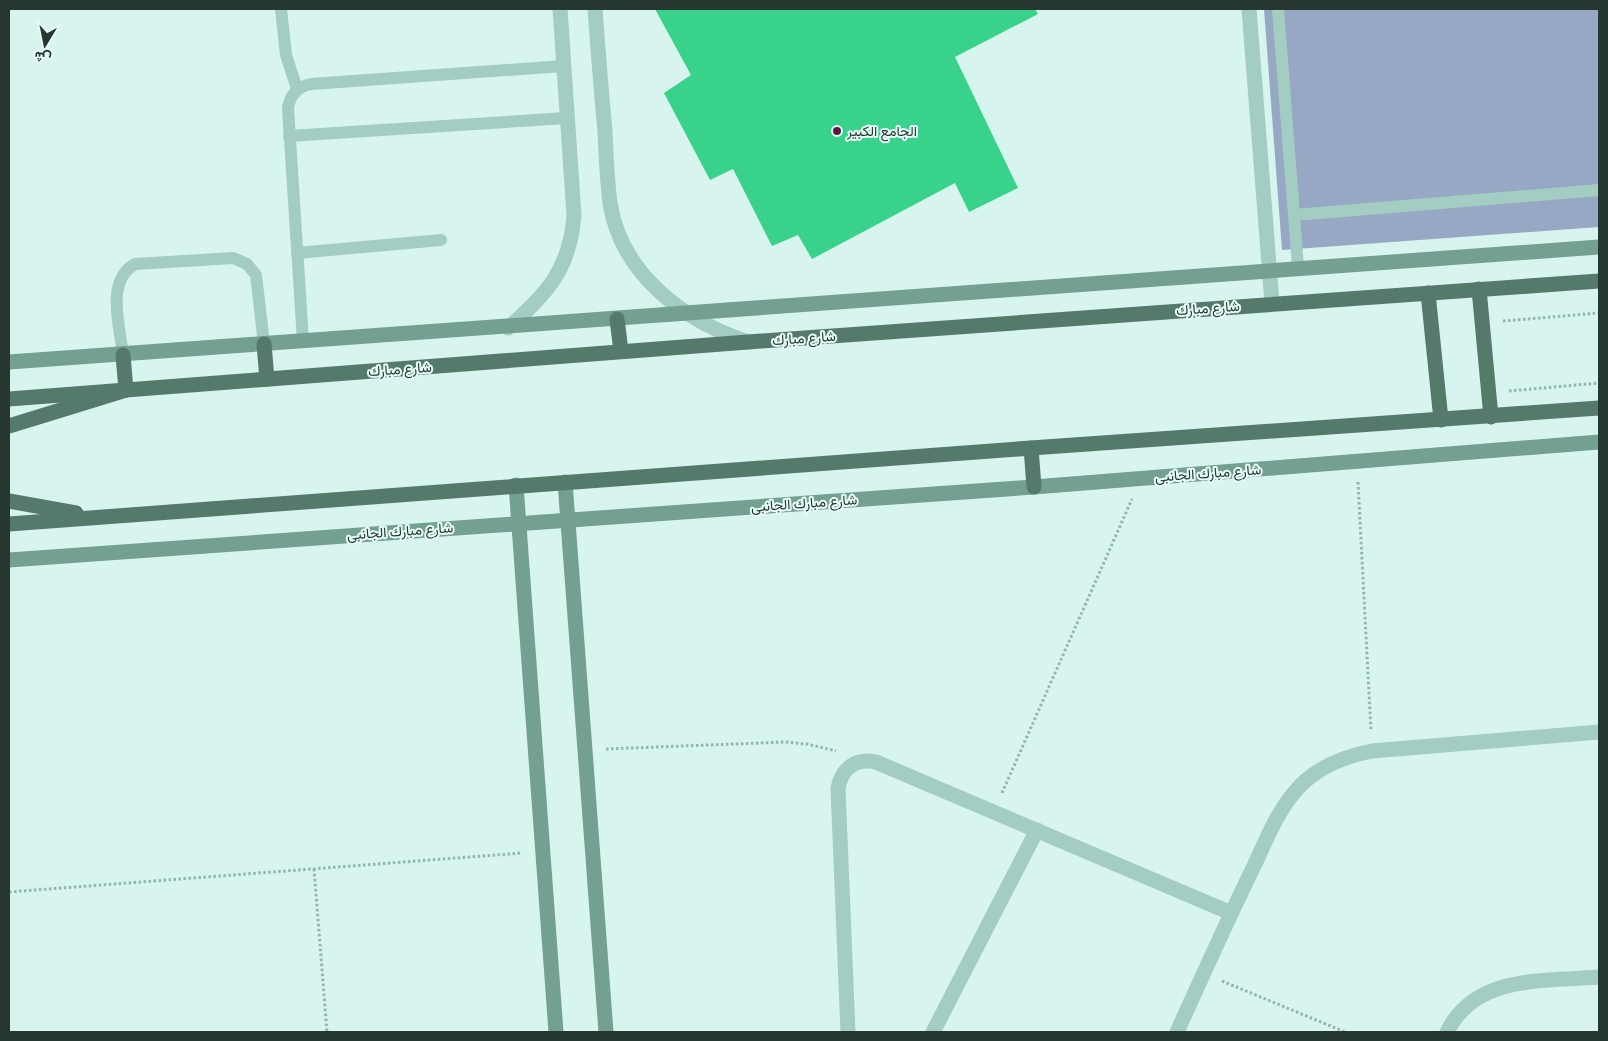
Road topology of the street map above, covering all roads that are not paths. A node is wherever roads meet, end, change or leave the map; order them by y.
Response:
1 (282, 9) edge
2 (560, 9) edge
3 (595, 9) edge
4 (1249, 9) edge
5 (1278, 9) edge
6 (563, 66) junction
7 (298, 89) junction
8 (567, 118) junction
9 (289, 136) junction
10 (1599, 190) edge
11 (1294, 215) junction
12 (442, 240) dead end
13 (1599, 247) edge
14 (297, 253) junction
15 (1298, 267) junction
16 (1270, 269) junction
17 (1599, 280) edge
18 (1479, 289) junction
19 (1428, 292) junction
20 (1272, 303) junction
21 (686, 314) junction
22 (617, 320) junction
23 (508, 328) junction
24 (303, 341) junction
25 (748, 342) junction
26 (264, 344) junction
27 (621, 351) junction
28 (123, 355) junction
29 (9, 362) edge
30 (267, 379) junction
31 (126, 390) junction
32 (9, 400) edge
33 (1599, 408) edge
34 (1491, 416) junction
35 (1440, 420) junction
36 (9, 426) edge
37 (1599, 442) edge
38 (1031, 448) junction
39 (566, 482) junction
40 (516, 485) junction
41 (1034, 487) junction
42 (9, 501) edge
43 (100, 517) junction
44 (568, 519) junction
45 (519, 522) junction
46 (9, 524) edge
47 (9, 560) edge
48 (1599, 732) edge
49 (1037, 830) junction
50 (1231, 913) junction
51 (1599, 977) edge
52 (556, 1032) edge
53 (606, 1032) edge
54 (848, 1032) edge
55 (933, 1032) edge
56 (1177, 1032) edge
57 (1447, 1032) edge

1 - 7 lane
2 - 6 street
3 - 21 street
4 - 16 street
5 - 11 lane
6 - 7 lane
6 - 8 street
7 - 9 lane
8 - 9 lane
8 - 23 street
9 - 14 lane
10 - 11 lane
11 - 15 lane
12 - 14 lane
13 - 15 main road
14 - 24 lane
15 - 16 main road
16 - 20 street
16 - 21 main road
17 - 18 main road, شارع مبارك
18 - 19 main road, شارع مبارك
18 - 34 main road
19 - 20 main road, شارع مبارك
19 - 35 main road
20 - 25 main road, شارع مبارك
21 - 22 main road
21 - 25 street
22 - 23 main road
22 - 27 main road
23 - 24 main road
24 - 26 main road
25 - 27 main road, شارع مبارك
26 - 28 main road
26 - 28 lane
26 - 30 main road
27 - 30 main road, شارع مبارك
28 - 29 main road
28 - 31 main road
30 - 31 main road, شارع مبارك
31 - 32 main road, شارع مبارك
31 - 36 main road
33 - 34 main road
34 - 35 main road
35 - 38 main road
37 - 41 main road, شارع مبارك الجانبى
38 - 39 main road
38 - 41 main road
39 - 40 main road
39 - 44 main road
40 - 43 main road
40 - 45 main road
41 - 44 main road, شارع مبارك الجانبى
42 - 43 main road
43 - 46 main road
44 - 45 main road, شارع مبارك الجانبى
44 - 53 main road
45 - 47 main road, شارع مبارك الجانبى
45 - 52 main road
48 - 50 street
49 - 50 street
49 - 54 street
49 - 55 street
50 - 56 street
51 - 57 street

